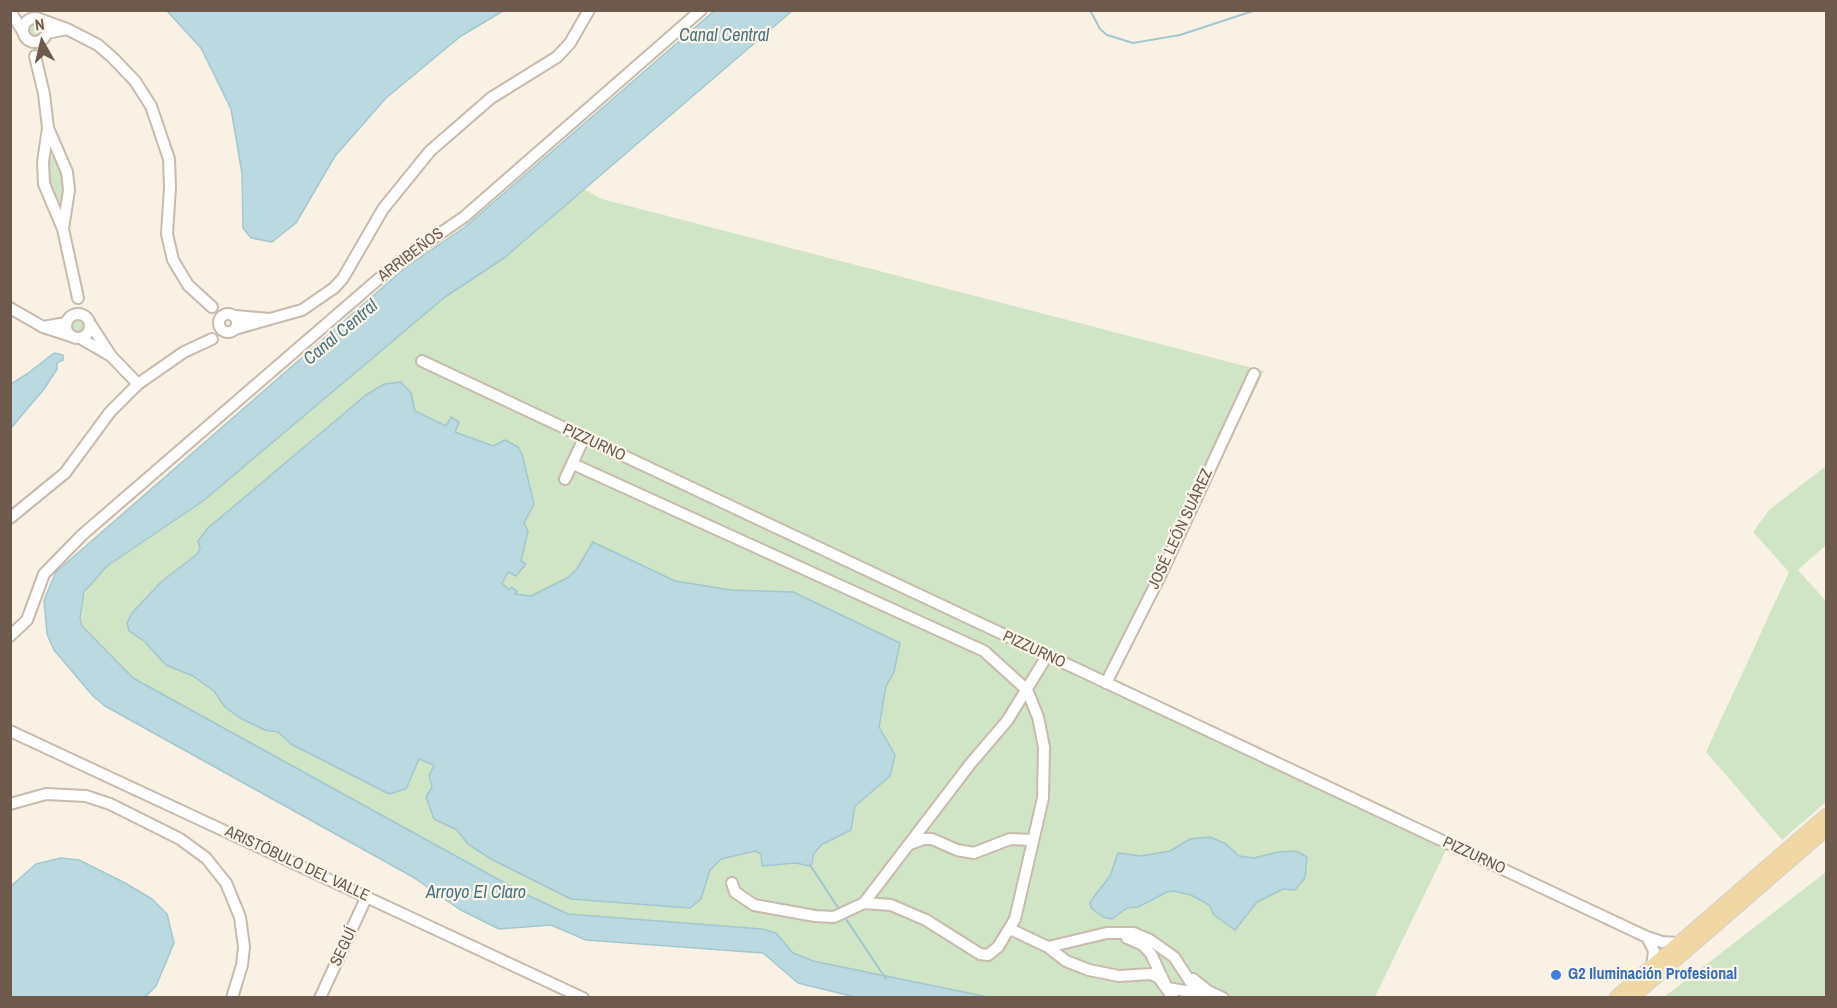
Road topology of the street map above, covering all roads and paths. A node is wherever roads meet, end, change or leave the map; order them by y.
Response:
1 (19, 10) edge
2 (589, 10) edge
3 (701, 10) edge
4 (10, 11) edge
5 (38, 19) junction
6 (67, 29) junction
7 (47, 33) junction
8 (24, 34) junction
9 (39, 42) junction
10 (35, 56) junction
11 (48, 128) junction
12 (60, 152) junction
13 (44, 155) junction
14 (68, 198) junction
15 (50, 202) junction
16 (63, 229) junction
17 (78, 298) junction
18 (10, 308) edge
19 (225, 318) junction
20 (270, 319) junction
21 (68, 320) junction
22 (89, 321) junction
23 (43, 327) junction
24 (232, 331) junction
25 (75, 337) junction
26 (212, 339) junction
27 (111, 356) junction
28 (422, 361) dead end
29 (1254, 374) dead end
30 (138, 384) junction
31 (584, 438) junction
32 (573, 464) junction
33 (565, 479) dead end
34 (10, 518) edge
35 (10, 636) edge
36 (1047, 656) junction
37 (1106, 683) junction
38 (1027, 690) junction
39 (10, 731) edge
40 (10, 796) edge
41 (30, 797) junction
42 (10, 804) edge
43 (1827, 816) edge
44 (1827, 829) edge
45 (1032, 840) junction
46 (909, 844) junction
47 (732, 883) dead end
48 (367, 896) junction
49 (864, 903) junction
50 (1010, 929) junction
51 (1107, 933) junction
52 (1647, 937) junction
53 (1678, 943) junction
54 (1048, 947) junction
55 (1652, 967) junction
56 (1187, 974) junction
57 (1170, 993) edge
58 (1199, 995) edge
59 (232, 998) edge
60 (320, 998) edge
61 (583, 998) edge
62 (1223, 998) edge
63 (1616, 998) edge
64 (1631, 998) edge

1 - 5 street
2 - 20 street
3 - 35 street, ARRIBEÑOS
4 - 8 street
5 - 6 street
5 - 7 street
5 - 8 street
6 - 7 street
6 - 19 street
7 - 9 street
8 - 9 street
8 - 10 street
9 - 10 street
10 - 11 street
11 - 12 street
11 - 13 street
12 - 13 street
12 - 14 street
13 - 15 street
14 - 15 street
14 - 16 street
15 - 16 street
16 - 17 street
17 - 21 street
17 - 22 street
18 - 23 street
19 - 20 street
19 - 24 street
19 - 24 street
19 - 26 street
20 - 24 street
21 - 22 street
21 - 23 street
21 - 25 street
22 - 25 street
22 - 27 street
23 - 25 street
24 - 26 street
25 - 27 street
26 - 30 street
27 - 30 street
28 - 31 street, PIZZURNO
29 - 37 street, JOSÉ LEÓN SUÁREZ
30 - 34 street
31 - 32 street
31 - 36 street, PIZZURNO
32 - 33 street
32 - 38 street
36 - 37 street, PIZZURNO
36 - 38 street
37 - 52 street, PIZZURNO
38 - 45 street
38 - 46 street
39 - 48 street, ARISTÓBULO DEL VALLE
40 - 41 street
41 - 42 street
41 - 59 street
43 - 53 main road
44 - 64 main road
45 - 46 street
45 - 50 street
46 - 49 street
47 - 49 street
48 - 60 street, SEGUÍ
48 - 61 street, ARISTÓBULO DEL VALLE
49 - 50 street
50 - 54 street
51 - 54 street
51 - 56 street
51 - 57 street
52 - 53 street, PIZZURNO
52 - 55 street
53 - 55 main road
54 - 57 street
55 - 63 main road
56 - 58 street
56 - 62 street
57 - 58 street

